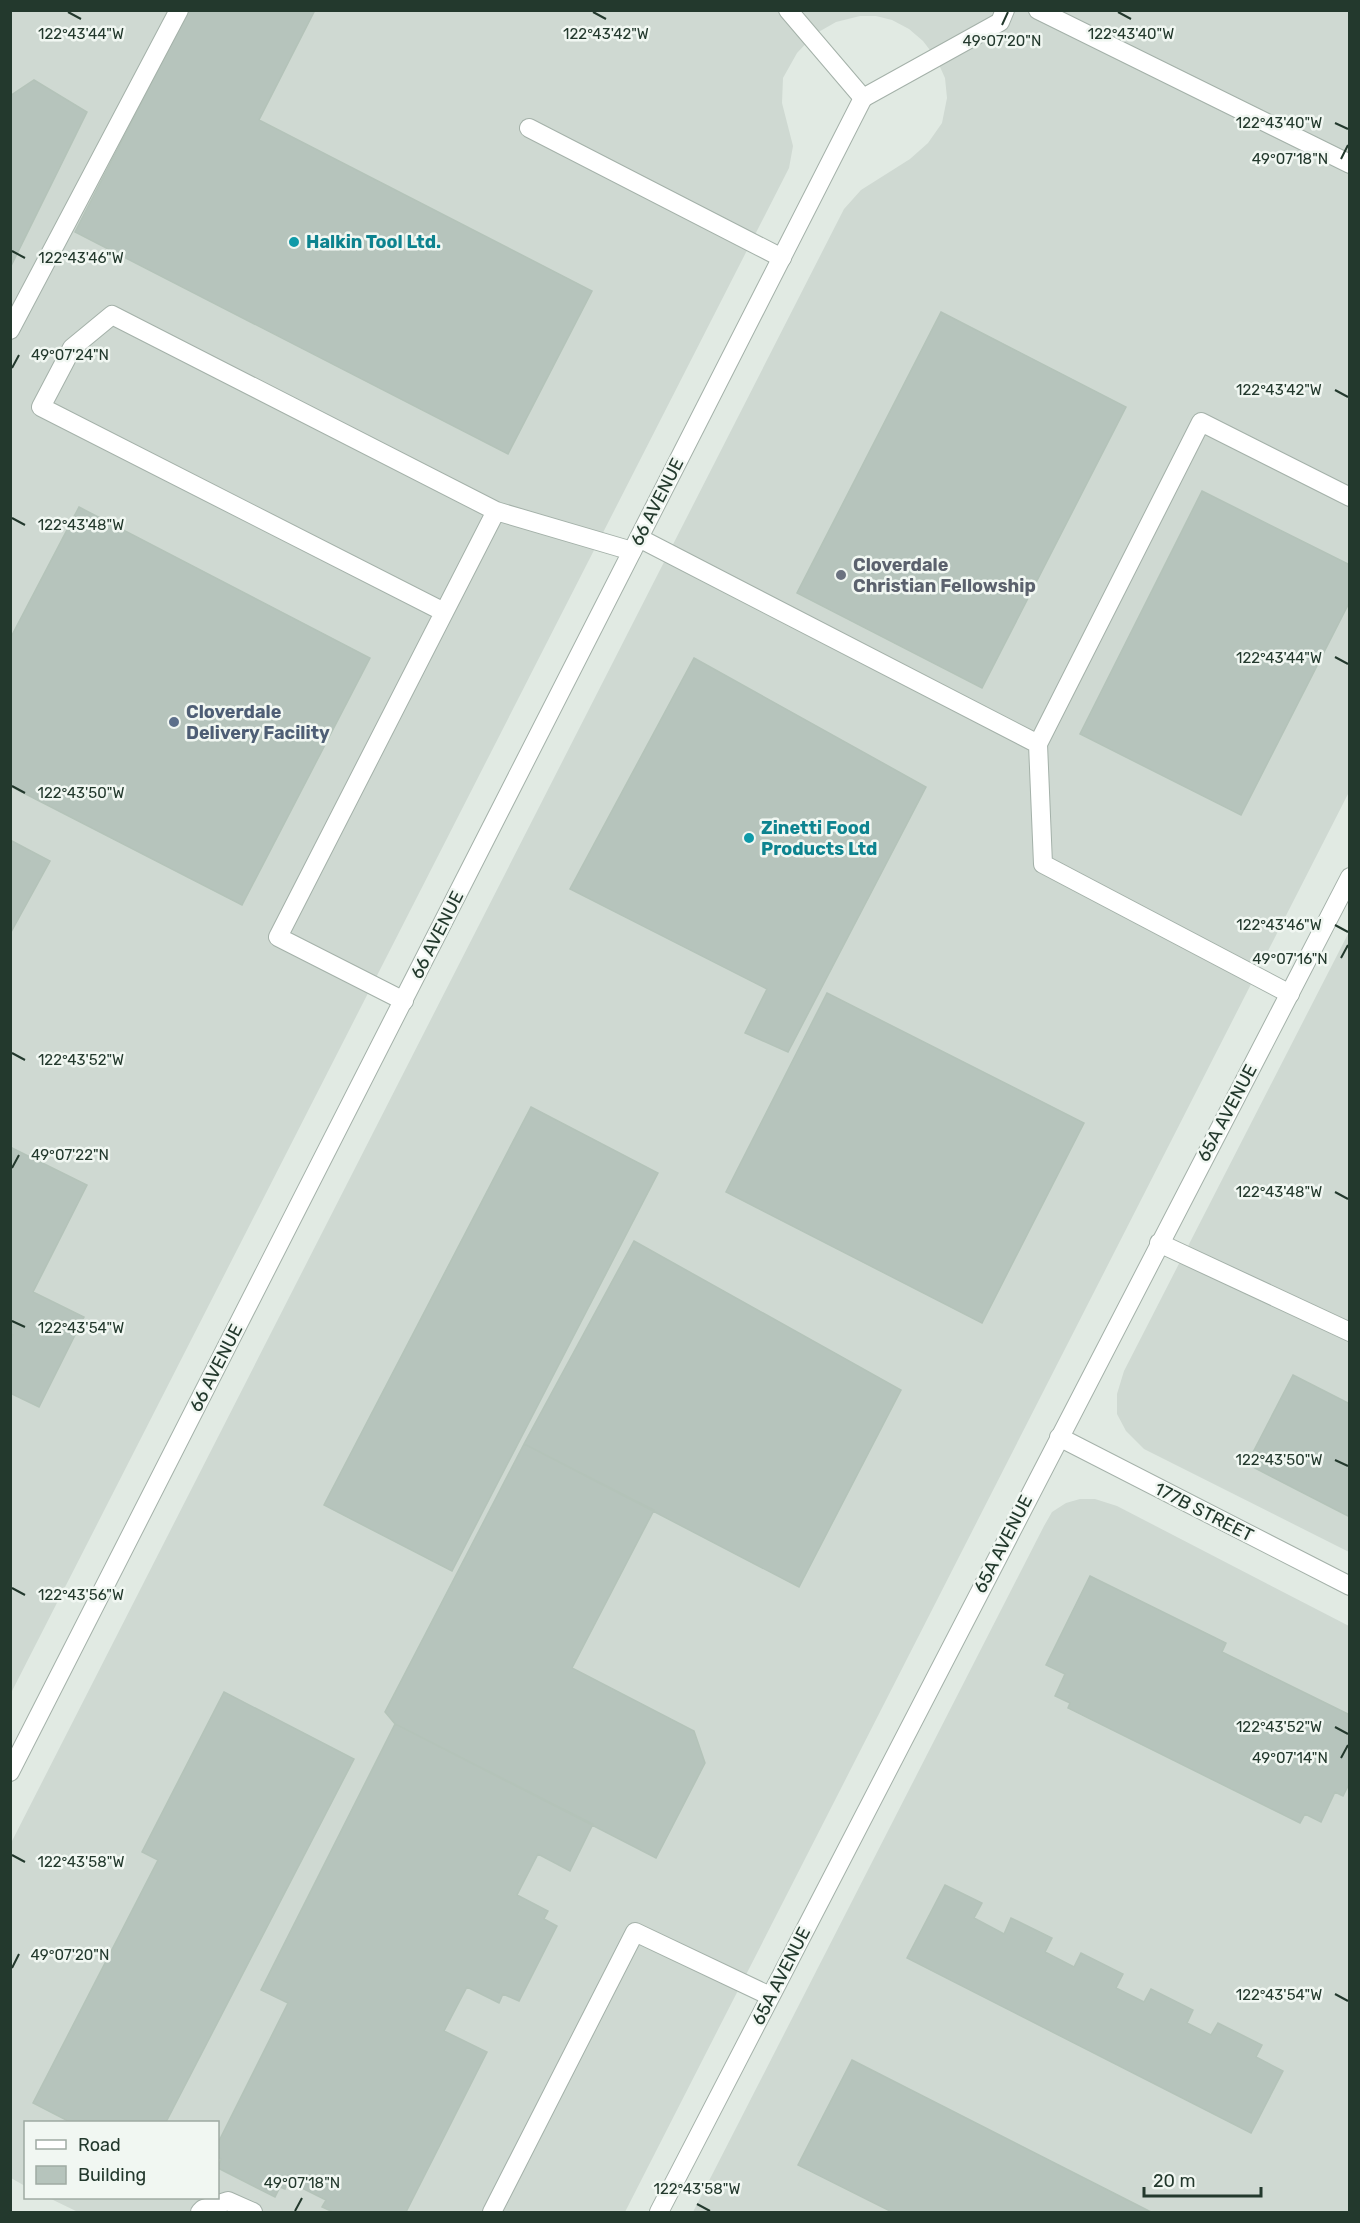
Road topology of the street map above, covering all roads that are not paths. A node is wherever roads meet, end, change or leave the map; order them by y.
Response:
1 (179, 10) edge
2 (788, 10) edge
3 (1005, 10) edge
4 (1038, 10) edge
5 (863, 98) junction
6 (529, 128) dead end
7 (1350, 164) edge
8 (782, 258) junction
9 (10, 330) edge
10 (1350, 497) edge
11 (496, 511) junction
12 (635, 545) junction
13 (444, 612) junction
14 (1038, 744) junction
15 (1350, 877) edge
16 (1290, 994) junction
17 (404, 1001) junction
18 (1159, 1243) junction
19 (1350, 1332) edge
20 (1059, 1437) junction
21 (1350, 1586) edge
22 (10, 1772) edge
23 (771, 1996) junction
24 (200, 2212) edge
25 (253, 2212) edge
26 (492, 2212) edge
27 (659, 2212) edge

1 - 9 street
2 - 5 street
3 - 5 street
4 - 7 street
5 - 8 street, 66 AVENUE
6 - 8 street
8 - 12 street, 66 AVENUE
10 - 14 street
11 - 12 street
11 - 13 street
11 - 13 street
12 - 14 street
12 - 17 street, 66 AVENUE
13 - 17 street
14 - 16 street
15 - 16 street, 65A AVENUE
16 - 18 street, 65A AVENUE
17 - 22 street, 66 AVENUE
18 - 19 street
18 - 20 street, 65A AVENUE
20 - 21 street, 177B STREET
20 - 23 street, 65A AVENUE
23 - 26 street
23 - 27 street, 65A AVENUE
24 - 25 street

